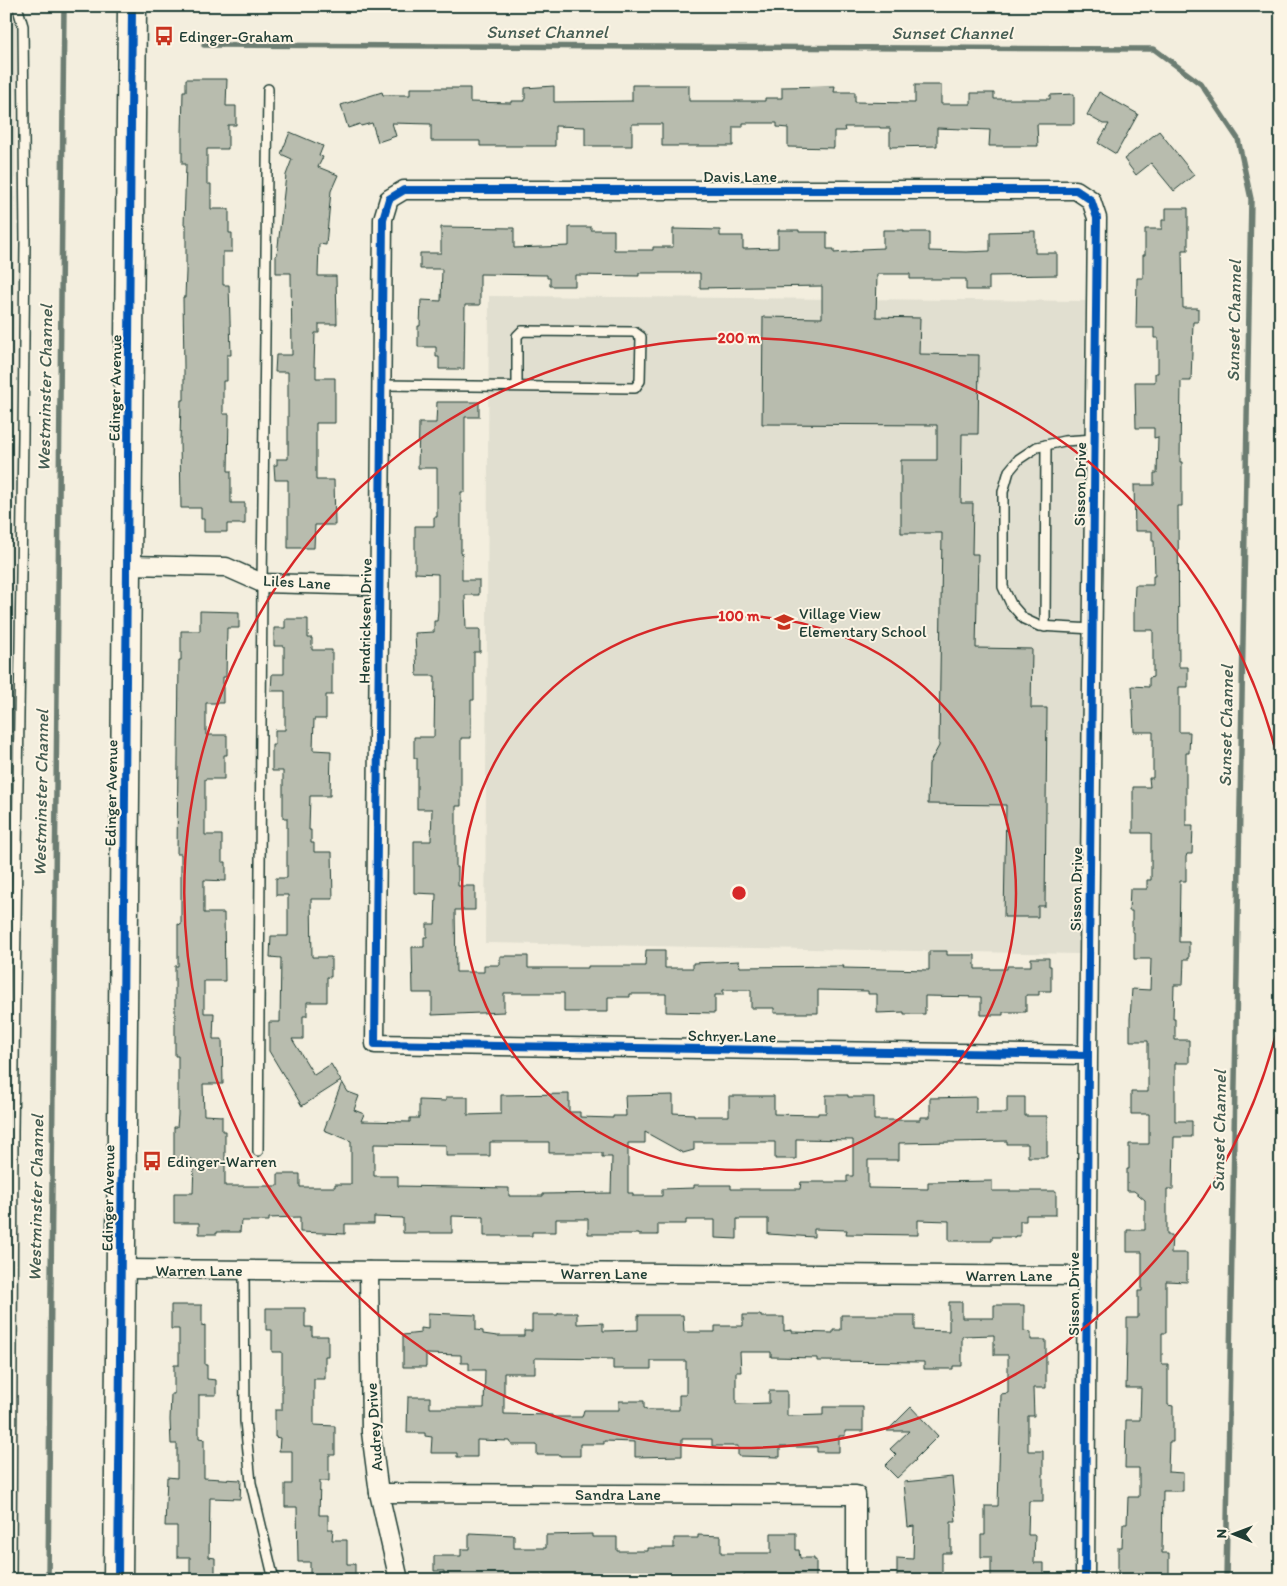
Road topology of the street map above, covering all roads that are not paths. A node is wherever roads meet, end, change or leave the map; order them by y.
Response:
1 (17, 6) edge
2 (132, 6) edge
3 (268, 89) dead end
4 (389, 199) joint
5 (1091, 200) joint
6 (382, 385) junction
7 (516, 386) junction
8 (1095, 439) junction
9 (1046, 444) junction
10 (127, 565) junction
11 (262, 583) junction
12 (380, 586) junction
13 (1046, 627) junction
14 (1092, 630) junction
15 (375, 1044) joint
16 (1088, 1055) junction
17 (258, 1152) dead end
18 (121, 1269) junction
19 (244, 1270) junction
20 (369, 1271) junction
21 (1087, 1276) junction
22 (379, 1492) junction
23 (11, 1580) edge
24 (118, 1580) edge
25 (274, 1580) edge
26 (399, 1580) edge
27 (856, 1580) edge
28 (1085, 1580) edge

1 - 23 lane
2 - 10 main road, Edinger Avenue
3 - 11 lane
4 - 5 street, Davis Lane
4 - 6 street, Hendricksen Drive
5 - 8 street, Sisson Drive
6 - 7 lane
6 - 12 street, Hendricksen Drive
7 - 7 lane
8 - 9 lane
8 - 14 street, Sisson Drive
9 - 13 lane
9 - 13 lane
10 - 11 street, Liles Lane
10 - 18 main road, Edinger Avenue
11 - 12 street, Liles Lane
11 - 17 lane
12 - 15 street, Hendricksen Drive
13 - 14 lane
14 - 16 street, Sisson Drive
15 - 16 street, Schryer Lane
16 - 21 street, Sisson Drive
18 - 19 street, Warren Lane
18 - 24 main road, Edinger Avenue
19 - 20 street, Warren Lane
19 - 25 lane
20 - 21 street, Warren Lane
20 - 22 street, Audrey Drive
21 - 28 street, Sisson Drive
22 - 26 street, Audrey Drive
22 - 27 street, Sandra Lane

